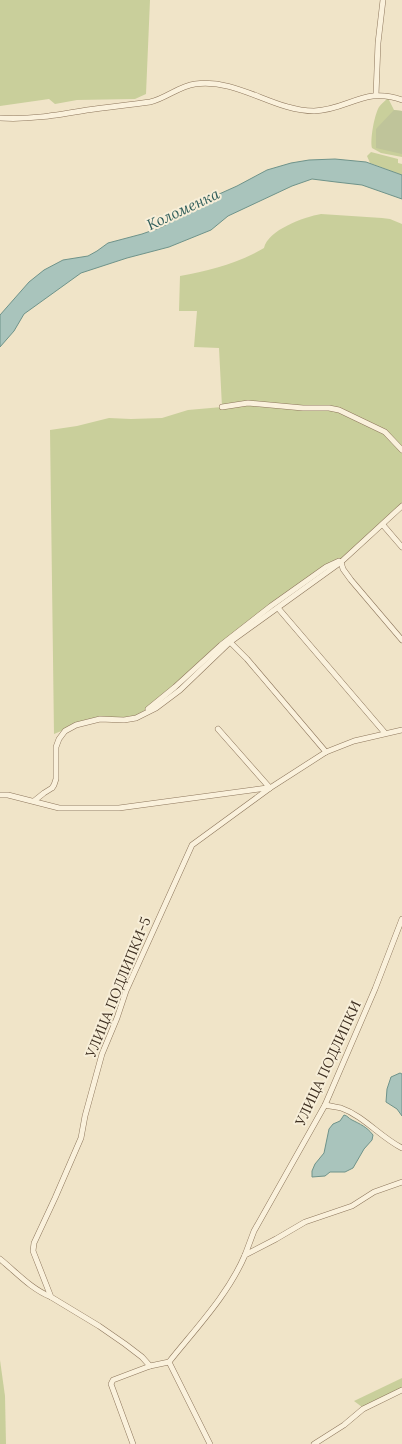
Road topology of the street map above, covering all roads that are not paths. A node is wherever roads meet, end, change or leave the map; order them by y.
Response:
1 (383, 0) edge
2 (376, 95) junction
3 (402, 100) edge
4 (0, 118) edge
5 (222, 407) dead end
6 (402, 450) edge
7 (402, 506) edge
8 (383, 525) junction
9 (402, 547) edge
10 (346, 558) junction
11 (341, 562) junction
12 (278, 608) junction
13 (402, 640) edge
14 (230, 642) junction
15 (136, 718) junction
16 (218, 729) dead end
17 (402, 730) edge
18 (385, 733) junction
19 (326, 752) junction
20 (270, 788) junction
21 (0, 795) edge
22 (34, 801) junction
23 (402, 919) edge
24 (325, 1105) junction
25 (402, 1148) edge
26 (402, 1182) edge
27 (245, 1255) junction
28 (0, 1259) edge
29 (50, 1297) junction
30 (169, 1362) junction
31 (150, 1366) junction
32 (402, 1390) edge
33 (133, 1444) edge
34 (210, 1444) edge
35 (314, 1444) edge

1 - 2 street
2 - 3 street
2 - 4 street
5 - 6 street
7 - 8 street
8 - 9 street
8 - 10 street
10 - 11 street
10 - 15 street
11 - 12 street
11 - 13 street
12 - 14 street
12 - 18 street
14 - 15 street
14 - 19 street
15 - 22 street
16 - 20 street
17 - 18 street, УЛИЦА ПОДЛИПКИ-5
18 - 19 street, УЛИЦА ПОДЛИПКИ-5
19 - 20 street, УЛИЦА ПОДЛИПКИ-5
20 - 22 street
20 - 29 street, УЛИЦА ПОДЛИПКИ-5
21 - 22 street
23 - 24 street, УЛИЦА ПОДЛИПКИ
24 - 25 street
24 - 27 street, УЛИЦА ПОДЛИПКИ
26 - 27 street
27 - 30 street, УЛИЦА ПОДЛИПКИ
28 - 29 street
29 - 31 street
30 - 31 street
30 - 34 street
31 - 33 street
32 - 35 street

